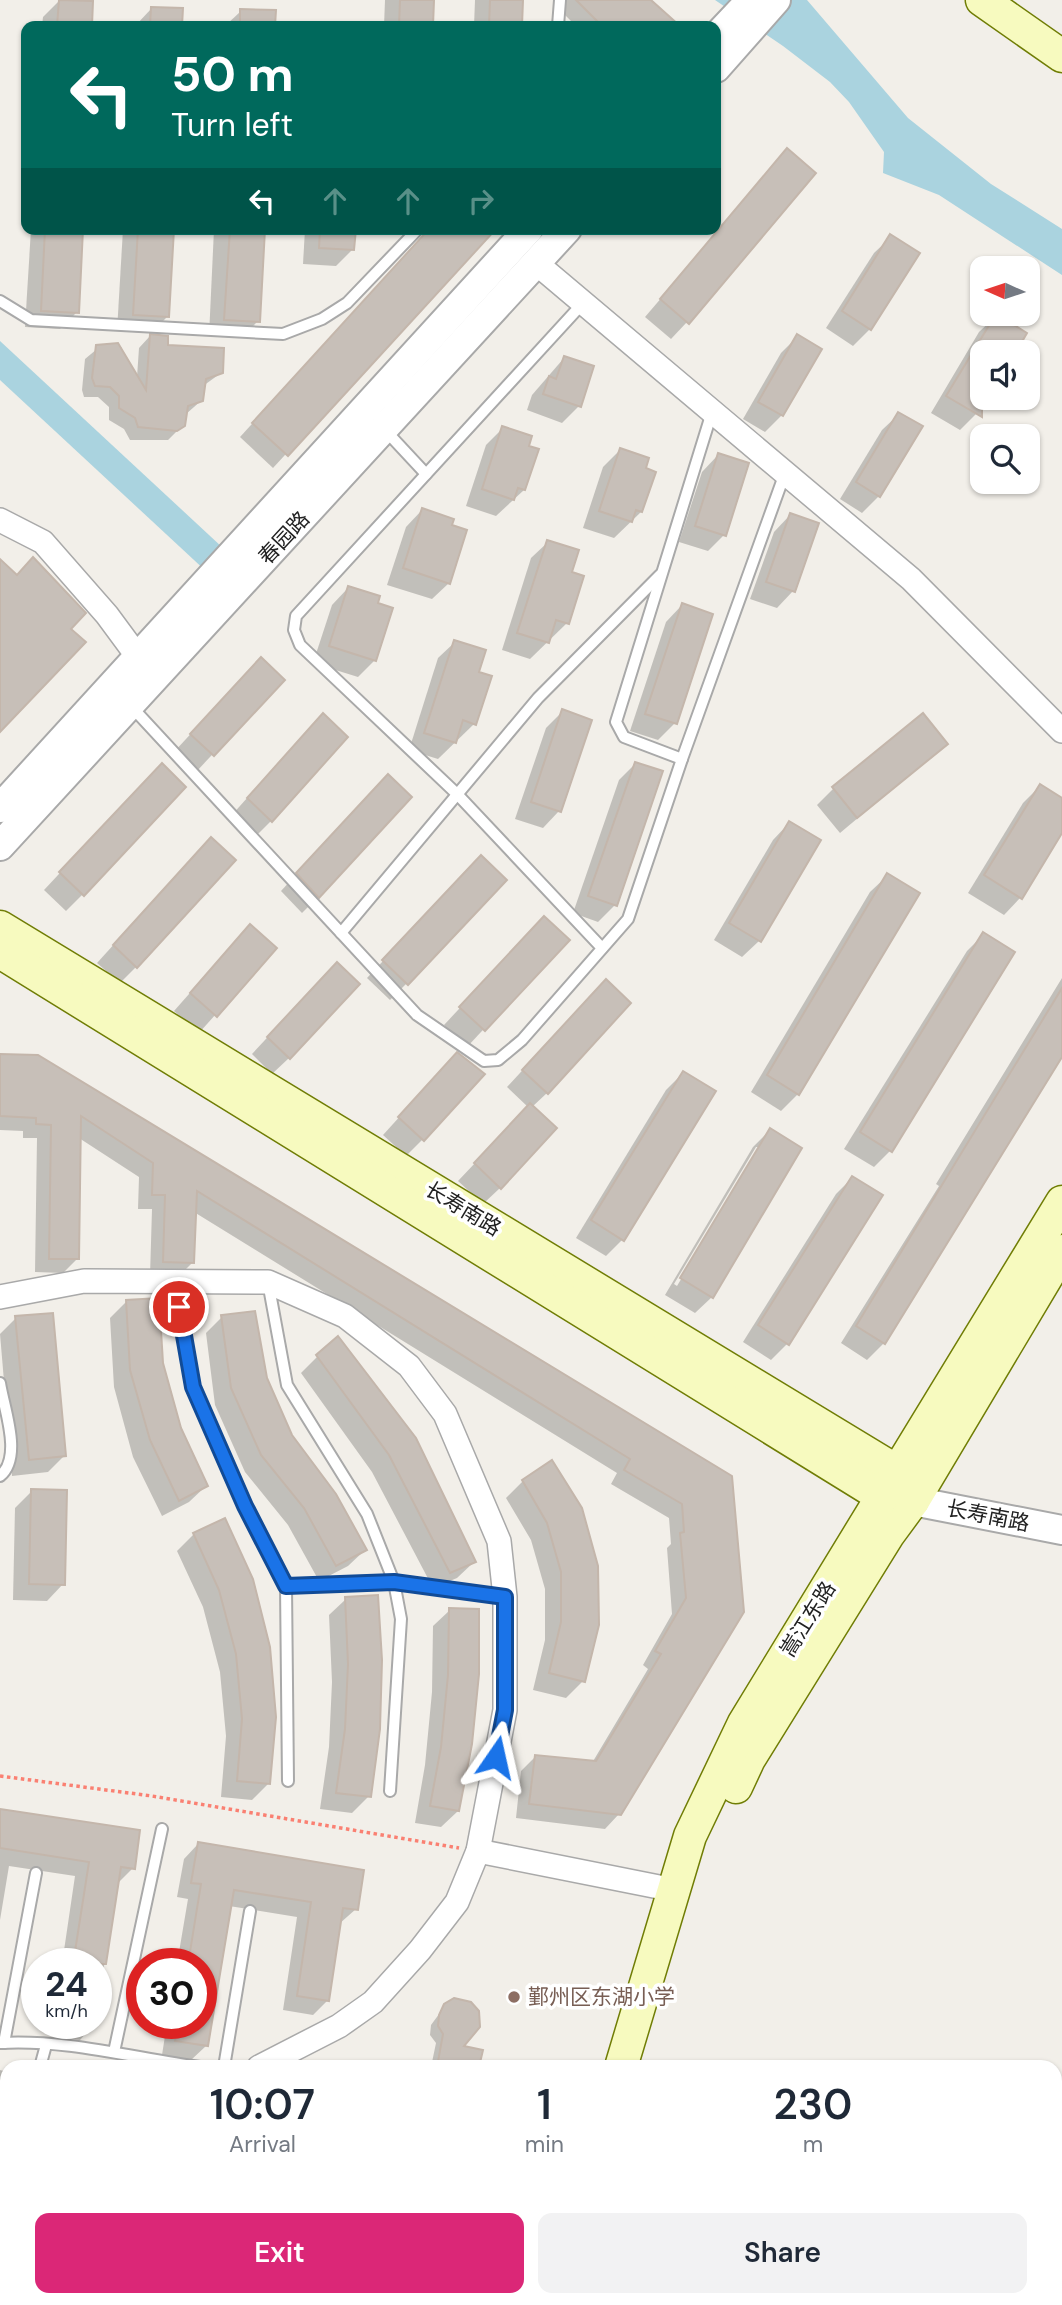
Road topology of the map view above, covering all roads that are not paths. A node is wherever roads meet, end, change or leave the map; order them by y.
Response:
1 (560, 0) edge
2 (751, 0) edge
3 (776, 0) edge
4 (982, 0) edge
5 (1017, 0) edge
6 (558, 21) edge
7 (1062, 32) edge
8 (729, 33) edge
9 (721, 55) edge
10 (1062, 56) edge
11 (412, 235) edge
12 (524, 235) edge
13 (561, 235) edge
14 (536, 263) junction
15 (0, 301) edge
16 (583, 303) junction
17 (712, 411) junction
18 (384, 429) junction
19 (785, 473) junction
20 (426, 474) junction
21 (0, 520) edge
22 (662, 573) junction
23 (138, 657) junction
24 (130, 705) junction
25 (1062, 731) edge
26 (682, 759) junction
27 (457, 794) junction
28 (0, 808) edge
29 (0, 846) edge
30 (0, 927) edge
31 (341, 933) junction
32 (602, 948) junction
33 (0, 952) edge
34 (1062, 1202) edge
35 (1062, 1251) edge
36 (175, 1281) junction
37 (268, 1282) junction
38 (0, 1297) edge
39 (0, 1383) edge
40 (0, 1476) edge
41 (898, 1490) junction
42 (1062, 1530) edge
43 (394, 1582) junction
44 (286, 1586) junction
45 (505, 1597) junction
46 (288, 1781) dead end
47 (390, 1791) dead end
48 (162, 1829) dead end
49 (478, 1851) junction
50 (36, 1873) dead end
51 (674, 1890) junction
52 (250, 1911) dead end
53 (2, 2043) edge
54 (46, 2045) junction
55 (114, 2052) junction
56 (42, 2060) edge
57 (136, 2060) edge
58 (225, 2060) edge
59 (273, 2060) edge
60 (623, 2060) edge
61 (646, 2060) edge

1 - 6 lane
2 - 8 street
3 - 8 street
4 - 10 main road
5 - 7 main road
8 - 9 street
11 - 15 lane
12 - 23 street, 春园路
13 - 14 street, 春园路
14 - 16 street
14 - 18 street, 春园路
16 - 17 street
16 - 20 lane
17 - 19 street
17 - 22 lane
18 - 20 lane
18 - 24 street, 春园路
19 - 25 street
19 - 26 lane
20 - 27 lane
21 - 23 street
22 - 26 lane
22 - 27 lane
23 - 28 street, 春园路
24 - 29 street, 春园路
24 - 31 lane
26 - 32 lane
27 - 31 lane
27 - 32 lane
30 - 41 main road, 长寿南路
31 - 32 lane
33 - 41 main road, 长寿南路
34 - 41 main road, 嵩江东路
35 - 41 main road, 嵩江东路
36 - 37 street
36 - 38 street
36 - 44 lane
37 - 43 lane
37 - 45 street
39 - 40 lane
41 - 42 street, 长寿南路
41 - 51 main road, 嵩江东路
41 - 61 main road, 嵩江东路
43 - 44 lane
43 - 45 lane
43 - 47 lane
44 - 46 lane
45 - 49 street
48 - 55 lane
49 - 51 street
49 - 59 street
50 - 53 lane
51 - 60 main road, 嵩江东路
52 - 58 lane
53 - 54 lane
54 - 55 lane
54 - 56 lane
55 - 57 lane

